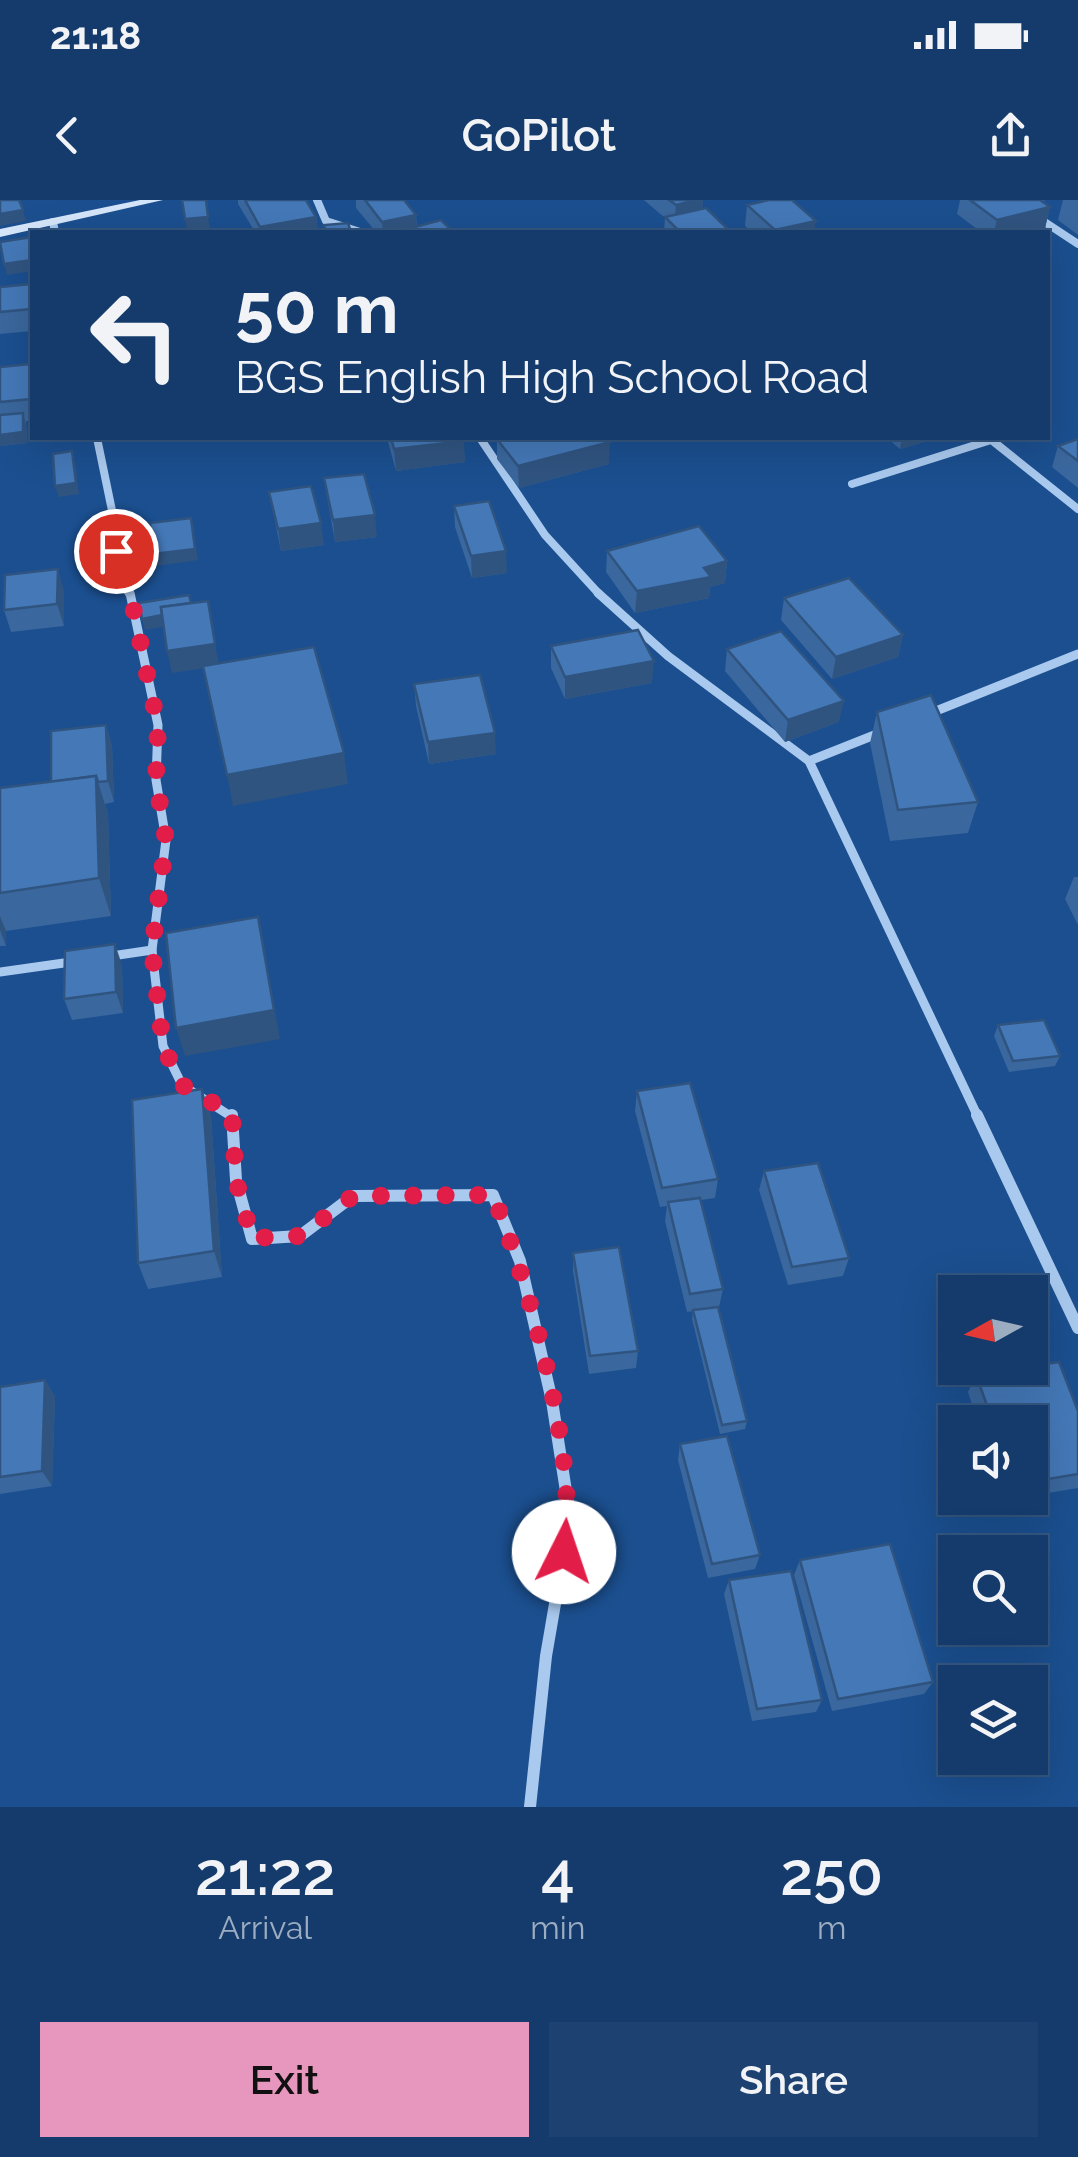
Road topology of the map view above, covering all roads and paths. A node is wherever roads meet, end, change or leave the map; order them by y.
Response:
1 (156, 200) edge
2 (317, 200) edge
3 (1028, 211) edge
4 (54, 227) edge
5 (354, 230) edge
6 (0, 233) edge
7 (1078, 244) edge
8 (96, 440) edge
9 (481, 440) edge
10 (987, 440) edge
11 (991, 440) edge
12 (852, 484) dead end
13 (1078, 509) edge
14 (1078, 654) edge
15 (918, 718) edge
16 (900, 725) edge
17 (809, 761) junction
18 (152, 950) junction
19 (0, 972) edge
20 (1078, 1328) edge
21 (530, 1807) edge

1 - 4 main road
2 - 5 street
3 - 7 street
4 - 6 main road
8 - 18 street
9 - 17 street
10 - 12 street
11 - 13 street
14 - 15 street
16 - 17 street
17 - 20 street
18 - 19 street
18 - 21 street

